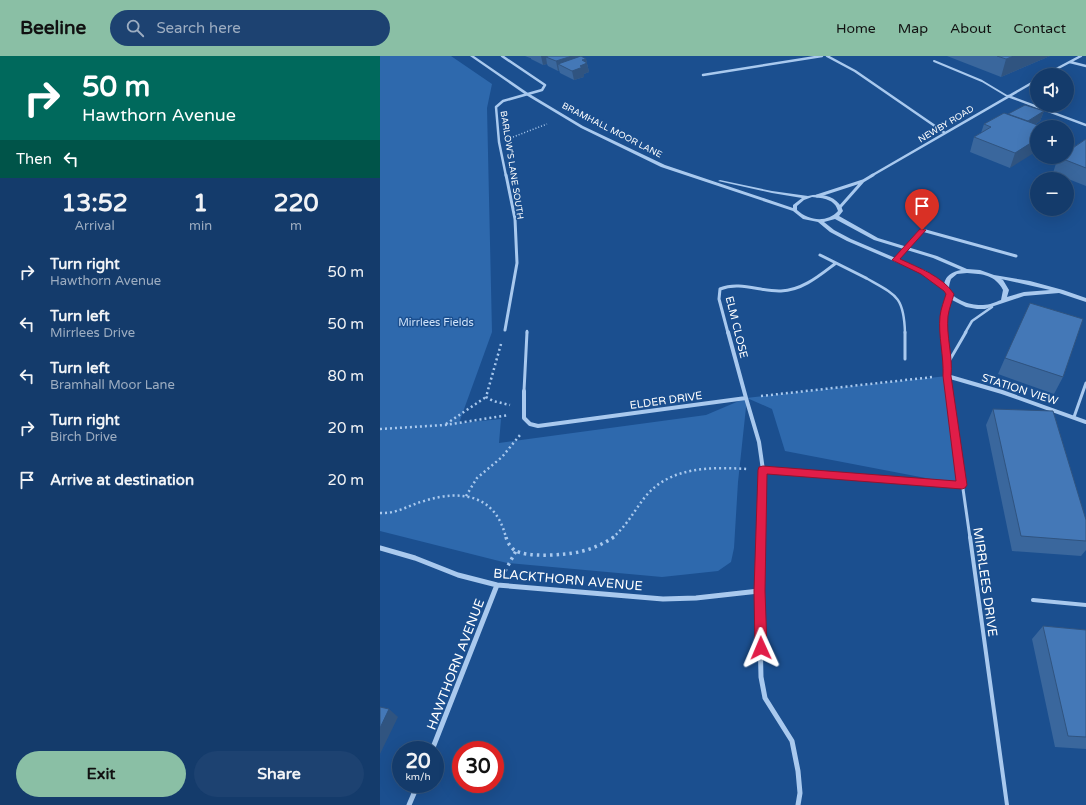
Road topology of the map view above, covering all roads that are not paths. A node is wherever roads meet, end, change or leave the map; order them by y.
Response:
1 (472, 56) edge
2 (502, 56) edge
3 (822, 56) edge
4 (827, 56) edge
5 (1080, 56) edge
6 (934, 61) dead end
7 (1070, 62) junction
8 (1086, 66) edge
9 (1059, 68) edge
10 (703, 75) dead end
11 (1030, 84) edge
12 (527, 94) junction
13 (1008, 96) junction
14 (1086, 125) edge
15 (945, 133) junction
16 (686, 173) junction
17 (863, 181) junction
18 (816, 196) junction
19 (808, 197) junction
20 (840, 207) junction
21 (795, 210) junction
22 (836, 217) junction
23 (819, 221) junction
24 (906, 247) junction
25 (820, 255) dead end
26 (1016, 256) dead end
27 (895, 260) junction
28 (836, 263) junction
29 (966, 271) junction
30 (993, 276) junction
31 (866, 278) joint
32 (1061, 291) junction
33 (948, 292) junction
34 (1004, 300) junction
35 (1086, 300) edge
36 (992, 307) junction
37 (505, 330) road end
38 (527, 332) dead end
39 (905, 359) dead end
40 (948, 363) junction
41 (947, 376) junction
42 (1086, 383) edge
43 (524, 391) joint
44 (746, 398) junction
45 (1074, 417) junction
46 (1086, 422) edge
47 (763, 470) junction
48 (962, 485) junction
49 (380, 548) edge
50 (497, 585) junction
51 (759, 591) junction
52 (1033, 600) dead end
53 (1086, 605) edge
54 (436, 741) edge
55 (414, 793) edge
56 (409, 805) edge
57 (798, 805) edge
58 (1007, 805) edge

1 - 12 street, BRAMHALL MOOR LANE
2 - 12 street
3 - 10 street
4 - 15 street
5 - 7 street
6 - 13 lane
7 - 8 street
7 - 9 street
11 - 13 street, NEWBY ROAD
12 - 16 street, BRAMHALL MOOR LANE
12 - 37 street, BARLOW'S LANE SOUTH
13 - 14 street
13 - 15 street, NEWBY ROAD
15 - 17 street, NEWBY ROAD
16 - 19 street, BRAMHALL MOOR LANE
16 - 21 street, BRAMHALL MOOR LANE
17 - 18 street, NEWBY ROAD
17 - 20 street, NEWBY ROAD
18 - 19 street, BRAMHALL MOOR LANE
18 - 20 street
19 - 21 street
20 - 22 street
21 - 23 street, BRAMHALL MOOR LANE
22 - 23 street
22 - 24 street
23 - 27 street
24 - 26 street
24 - 27 street
24 - 29 street
25 - 28 street
27 - 33 street
28 - 31 street
28 - 44 street, ELM CLOSE
29 - 30 street
29 - 33 street
30 - 32 street
30 - 34 street
31 - 39 lane
32 - 34 street
32 - 35 street
33 - 36 street
33 - 40 lane, MIRRLEES DRIVE
34 - 36 street
36 - 40 lane, MIRRLEES DRIVE
38 - 43 lane
40 - 41 lane, MIRRLEES DRIVE
41 - 45 street, STATION VIEW
41 - 48 lane, MIRRLEES DRIVE
42 - 45 lane
43 - 44 street, ELDER DRIVE
44 - 47 street
45 - 46 street, STATION VIEW
47 - 48 street
47 - 51 street
48 - 58 lane, MIRRLEES DRIVE
49 - 50 street, BLACKTHORN AVENUE
50 - 51 street, BLACKTHORN AVENUE
50 - 54 street, HAWTHORN AVENUE
51 - 57 street
52 - 53 lane
55 - 56 street

